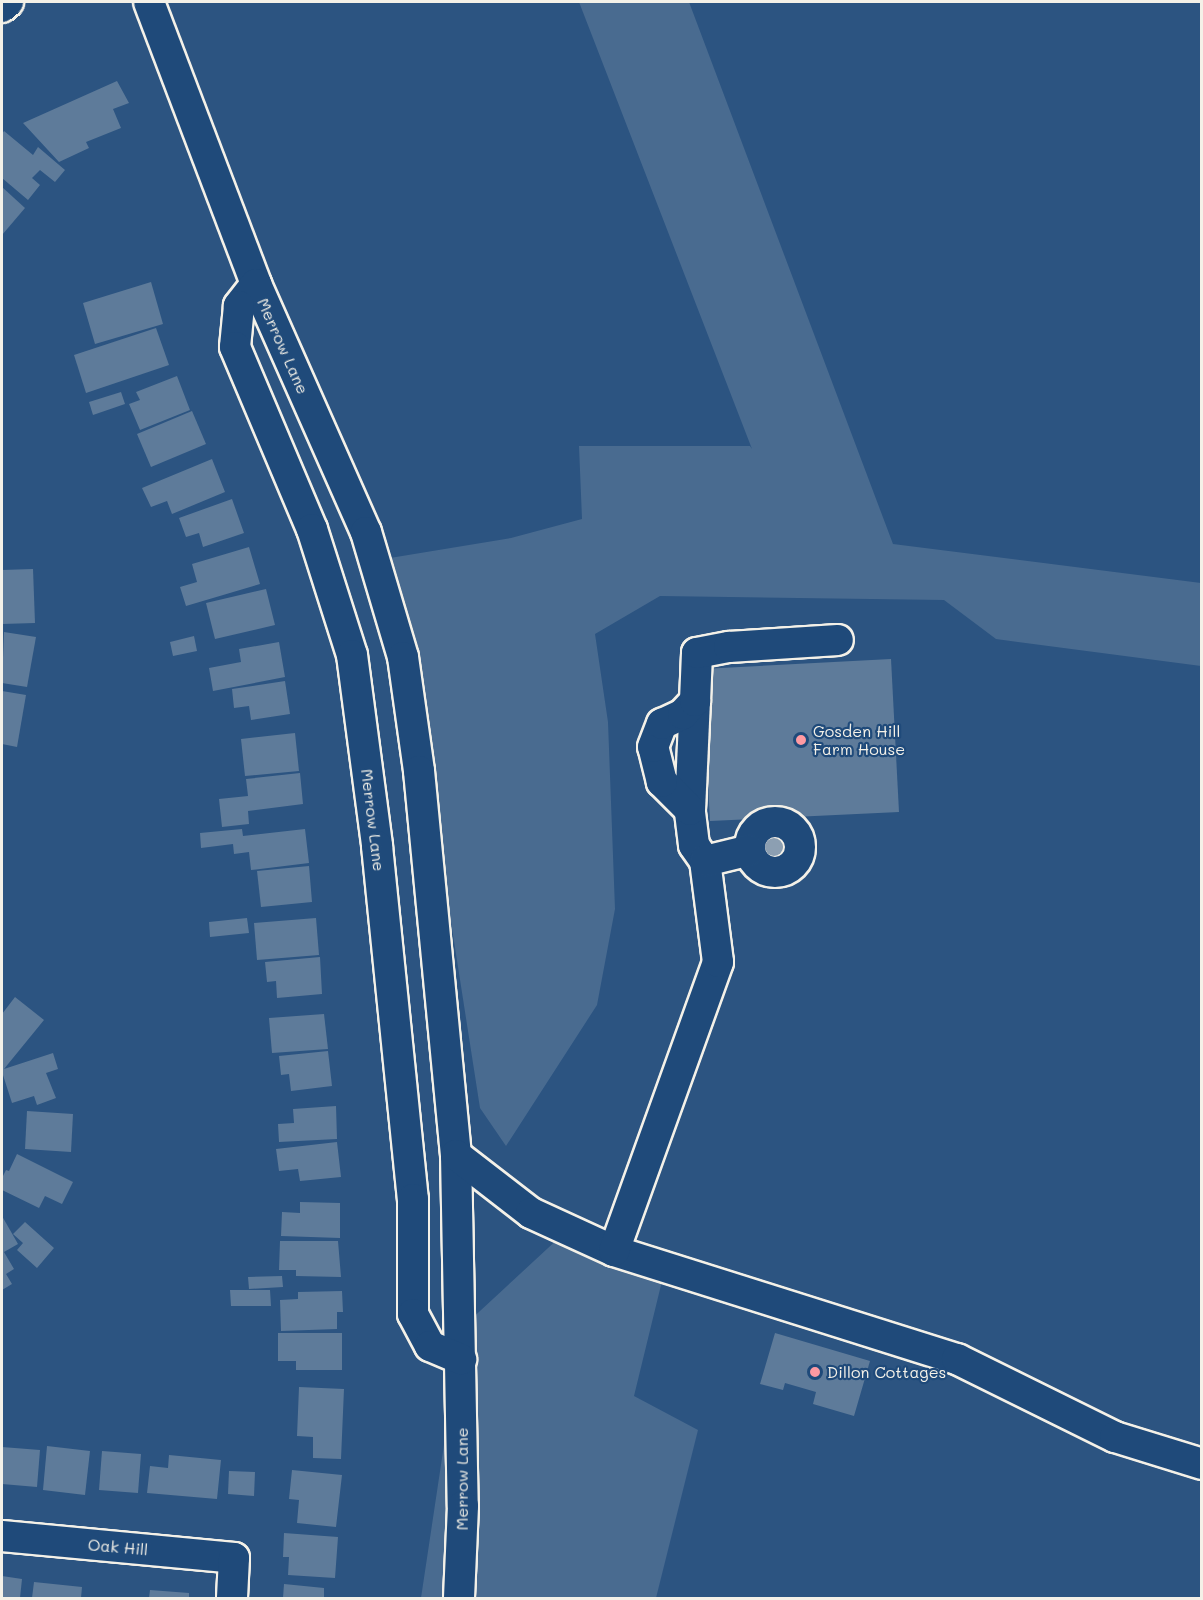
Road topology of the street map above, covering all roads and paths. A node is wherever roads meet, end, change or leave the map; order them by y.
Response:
1 (8, 2) edge
2 (149, 2) edge
3 (2, 7) edge
4 (256, 284) junction
5 (838, 640) dead end
6 (695, 701) junction
7 (690, 810) junction
8 (750, 850) dead end
9 (705, 861) junction
10 (456, 1155) junction
11 (614, 1251) junction
12 (461, 1359) junction
13 (1202, 1464) edge
14 (2, 1536) edge
15 (232, 1599) edge
16 (459, 1599) edge

1 - 3 street
2 - 4 street, Merrow Lane
4 - 10 street, Merrow Lane
4 - 12 street, Merrow Lane
5 - 6 street
6 - 7 street
6 - 7 street
7 - 9 street
8 - 9 street
9 - 11 street
10 - 11 street
10 - 12 street, Merrow Lane
11 - 13 street
12 - 16 street, Merrow Lane
14 - 15 street, Oak Hill

